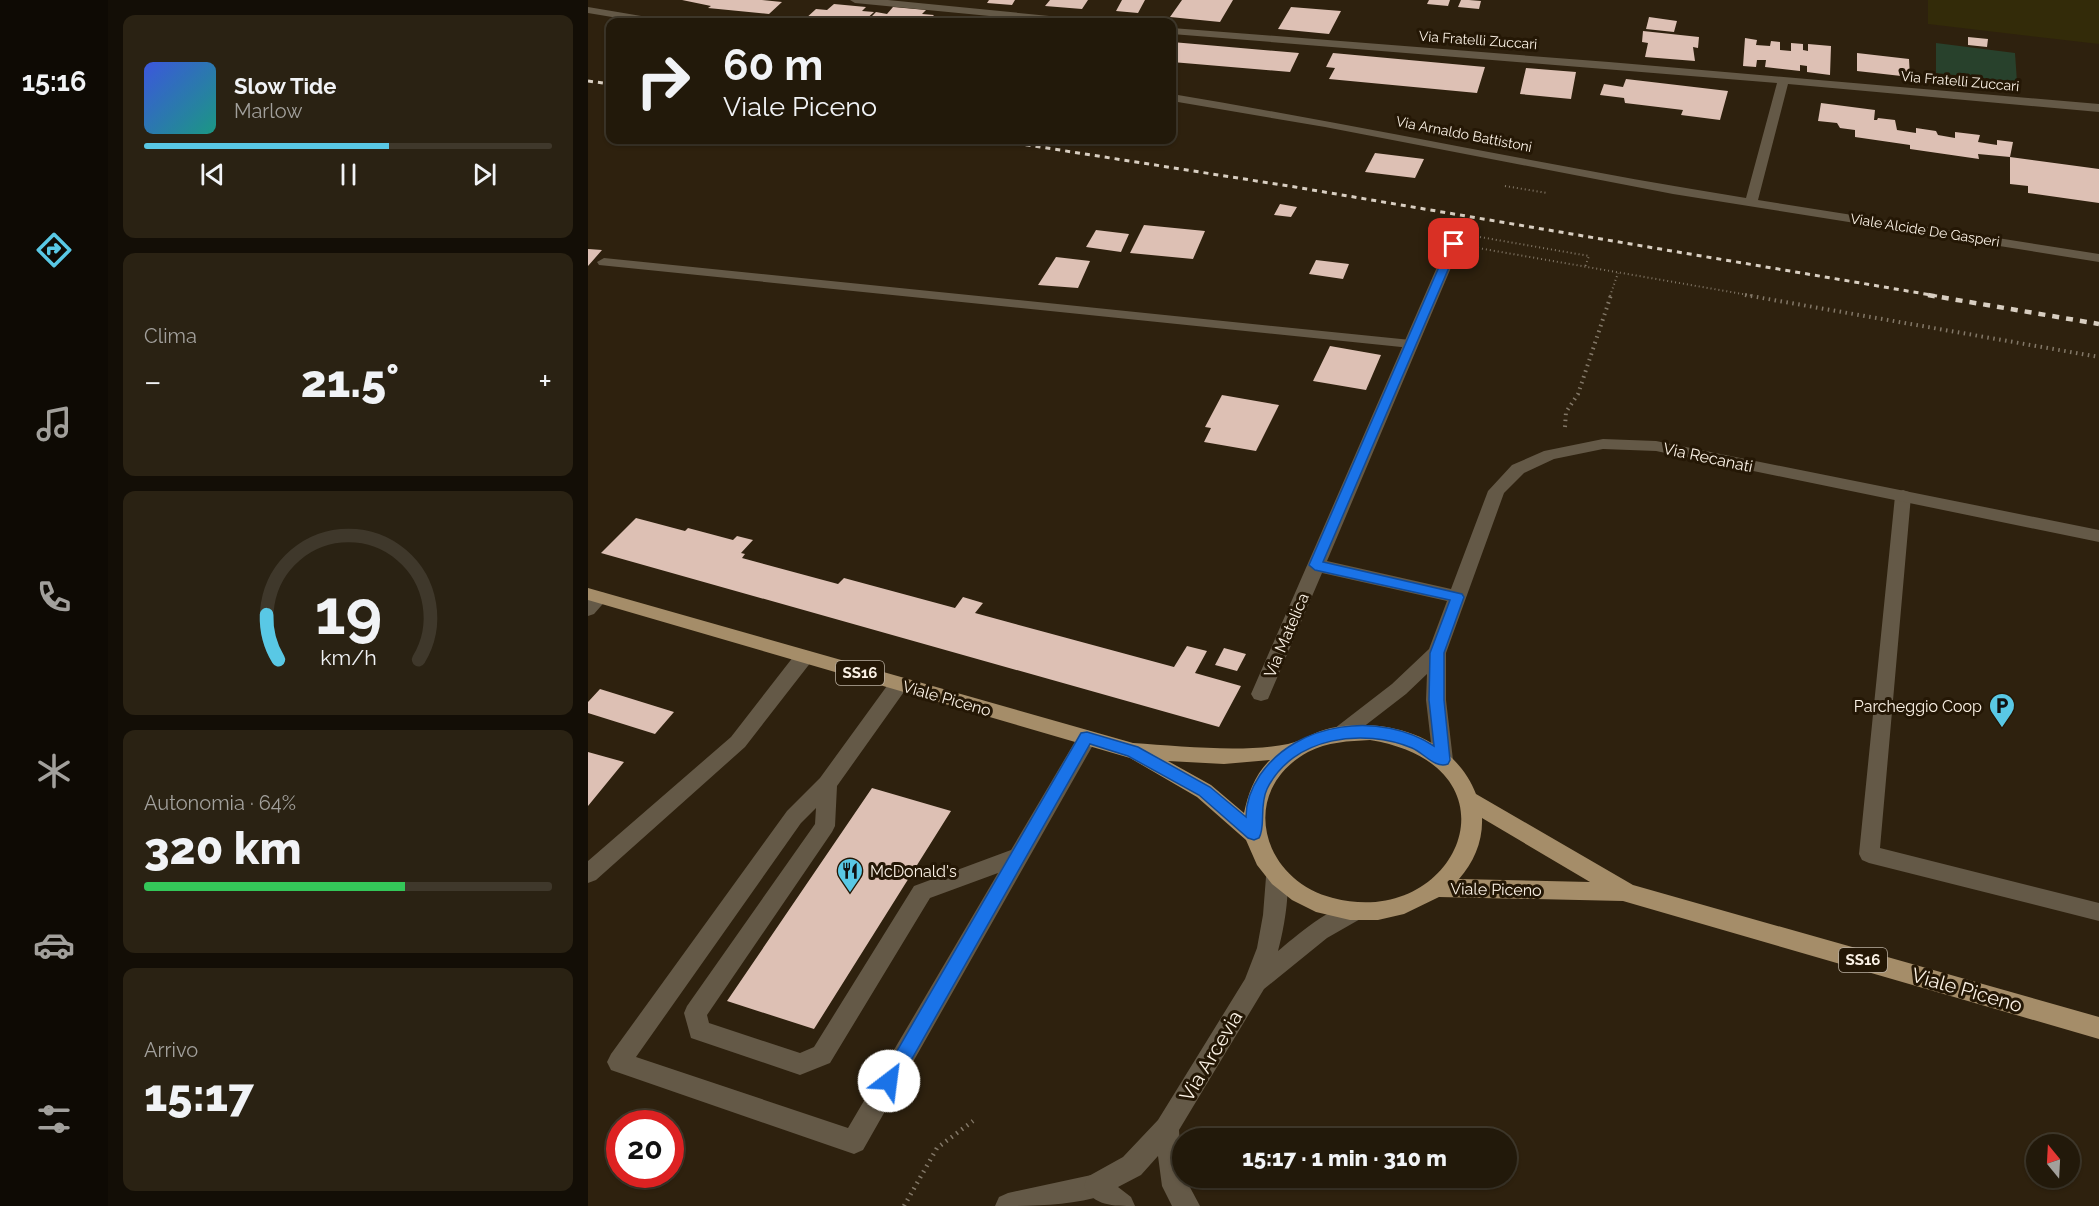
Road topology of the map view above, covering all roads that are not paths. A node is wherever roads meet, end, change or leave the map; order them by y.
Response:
1 (600, 0) edge
2 (855, 0) edge
3 (588, 9) edge
4 (637, 18) edge
5 (1039, 18) edge
6 (1176, 30) edge
7 (1783, 81) junction
8 (1176, 99) edge
9 (2099, 108) edge
10 (1751, 202) junction
11 (1454, 244) road end
12 (2099, 258) edge
13 (604, 262) dead end
14 (1411, 344) junction
15 (1903, 496) junction
16 (2099, 537) edge
17 (1315, 565) junction
18 (1458, 597) junction
19 (592, 600) edge
20 (1437, 653) junction
21 (804, 657) junction
22 (899, 684) junction
23 (1261, 694) dead end
24 (1342, 733) junction
25 (1087, 738) junction
26 (1133, 751) junction
27 (1293, 751) junction
28 (1443, 760) junction
29 (827, 784) junction
30 (1469, 800) junction
31 (1254, 834) junction
32 (1019, 856) junction
33 (588, 874) edge
34 (1277, 877) junction
35 (1437, 888) junction
36 (1627, 892) junction
37 (1354, 911) junction
38 (2099, 912) edge
39 (1255, 984) junction
40 (2099, 1028) edge
41 (1167, 1128) junction
42 (1096, 1186) junction
43 (1008, 1206) edge
44 (1122, 1206) edge
45 (1187, 1206) edge

1 - 3 street
2 - 5 street
3 - 4 street
6 - 7 street, Via Fratelli Zuccari
7 - 9 street, Via Fratelli Zuccari
7 - 10 street
8 - 10 street, Via Arnaldo Battistoni
10 - 12 street, Viale Alcide De Gasperi
11 - 14 street, Via Matelica
13 - 14 street
14 - 17 street, Via Matelica
15 - 16 street, Via Recanati
15 - 18 street, Via Recanati
15 - 38 street
17 - 18 street
17 - 23 street, Via Matelica
18 - 20 street, Via Recanati
19 - 21 main road, Viale Piceno / SS16
20 - 24 street, Via Recanati
20 - 28 street, Via Recanati
21 - 22 main road, Viale Piceno / SS16
21 - 33 street
22 - 25 main road, Viale Piceno / SS16
22 - 29 street
24 - 27 main road, Viale Piceno / SS16
24 - 28 main road, Viale Piceno / SS16
25 - 26 main road, Viale Piceno / SS16
25 - 32 street
26 - 27 main road, Viale Piceno / SS16
26 - 31 main road, Viale Piceno / SS16
27 - 31 main road, Viale Piceno / SS16
28 - 30 main road, Viale Piceno / SS16
29 - 32 street
29 - 32 street
30 - 35 main road, Viale Piceno / SS16
30 - 36 main road, Viale Piceno / SS16
31 - 34 main road, Viale Piceno / SS16
34 - 37 main road, Viale Piceno / SS16
34 - 39 street, Via Arcevia
35 - 36 main road, Viale Piceno / SS16
35 - 37 main road, Viale Piceno / SS16
36 - 40 main road, Viale Piceno / SS16
37 - 39 street, Via Arcevia
39 - 41 street, Via Arcevia
41 - 42 street, Via Arcevia
41 - 45 street
42 - 43 street, Via Arcevia
42 - 44 street

